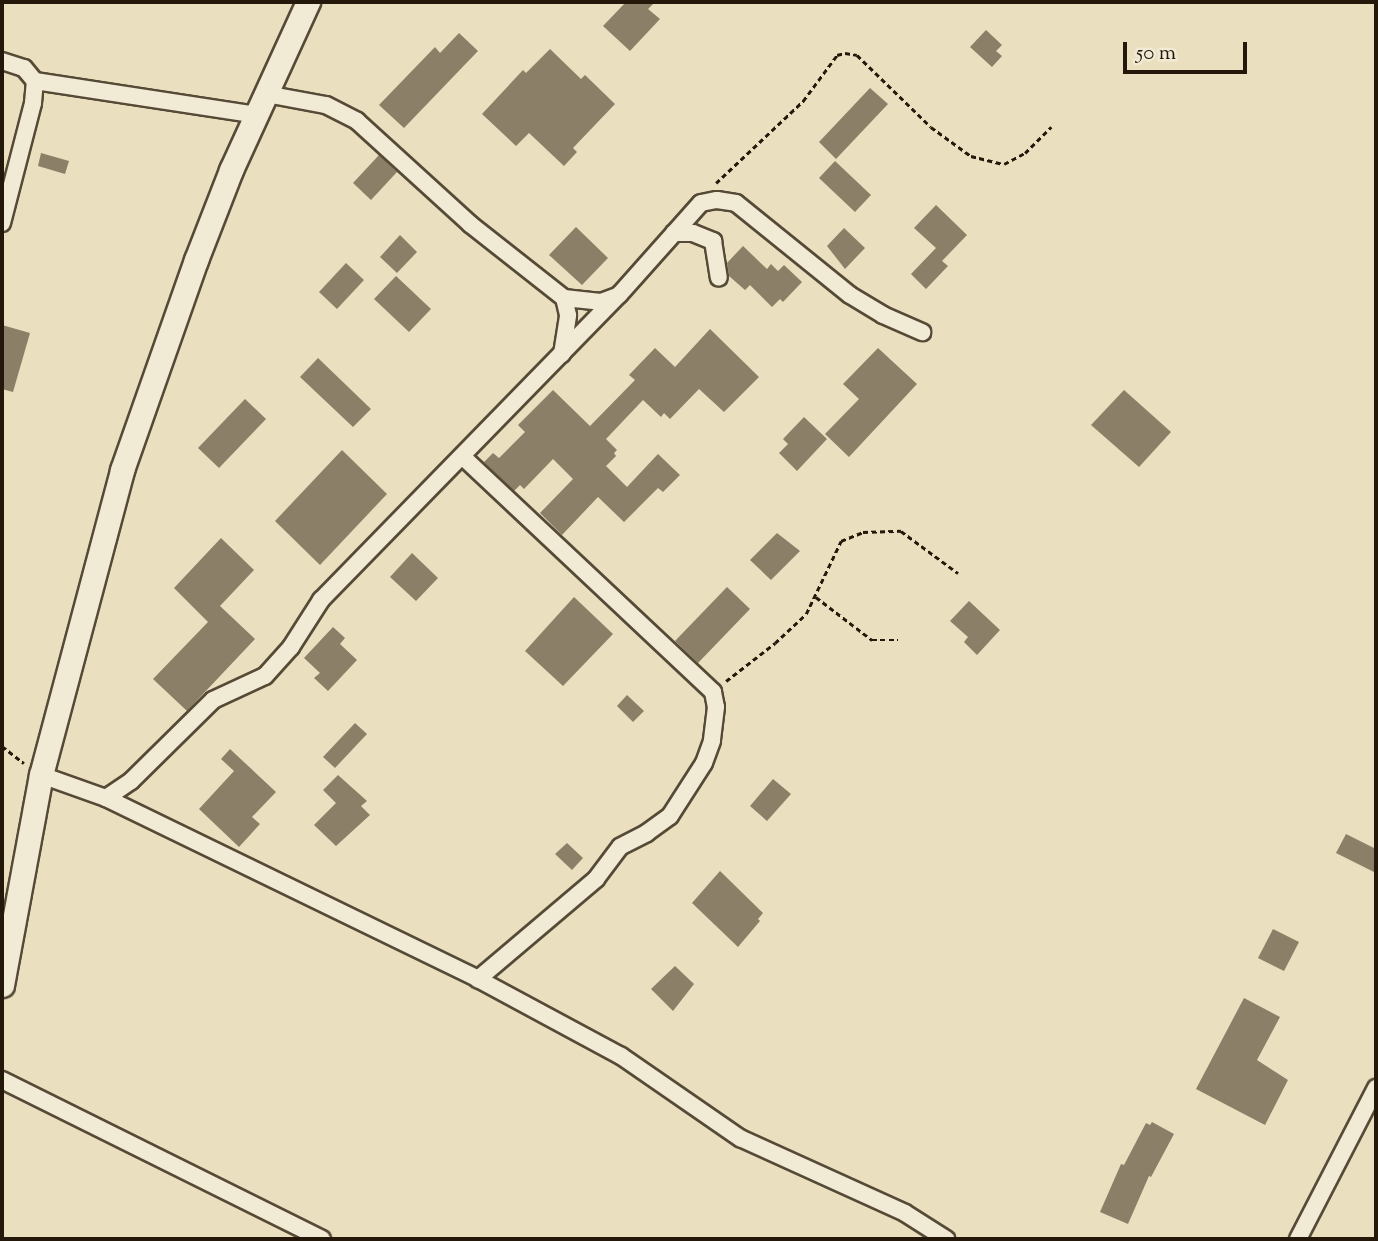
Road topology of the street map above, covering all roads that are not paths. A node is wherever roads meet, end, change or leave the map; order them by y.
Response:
1 (308, 2) edge
2 (2, 61) edge
3 (35, 81) junction
4 (266, 94) junction
5 (256, 115) junction
6 (2, 223) edge
7 (674, 233) junction
8 (719, 278) dead end
9 (619, 295) junction
10 (564, 298) junction
11 (922, 332) dead end
12 (562, 354) junction
13 (463, 457) junction
14 (41, 775) junction
15 (106, 798) junction
16 (478, 979) junction
17 (2, 985) edge
18 (2, 1080) edge
19 (1376, 1088) edge
20 (322, 1239) edge
21 (946, 1239) edge
22 (1298, 1239) edge

1 - 4 main road
2 - 3 street
3 - 5 street
3 - 6 street
4 - 5 main road
4 - 10 street
5 - 14 main road
7 - 8 street
7 - 9 street
7 - 11 street
9 - 10 street
9 - 12 street
10 - 12 street
12 - 13 street
13 - 15 street
13 - 16 street
14 - 15 street
14 - 17 main road
15 - 16 street
16 - 21 street
18 - 20 street
19 - 22 street

